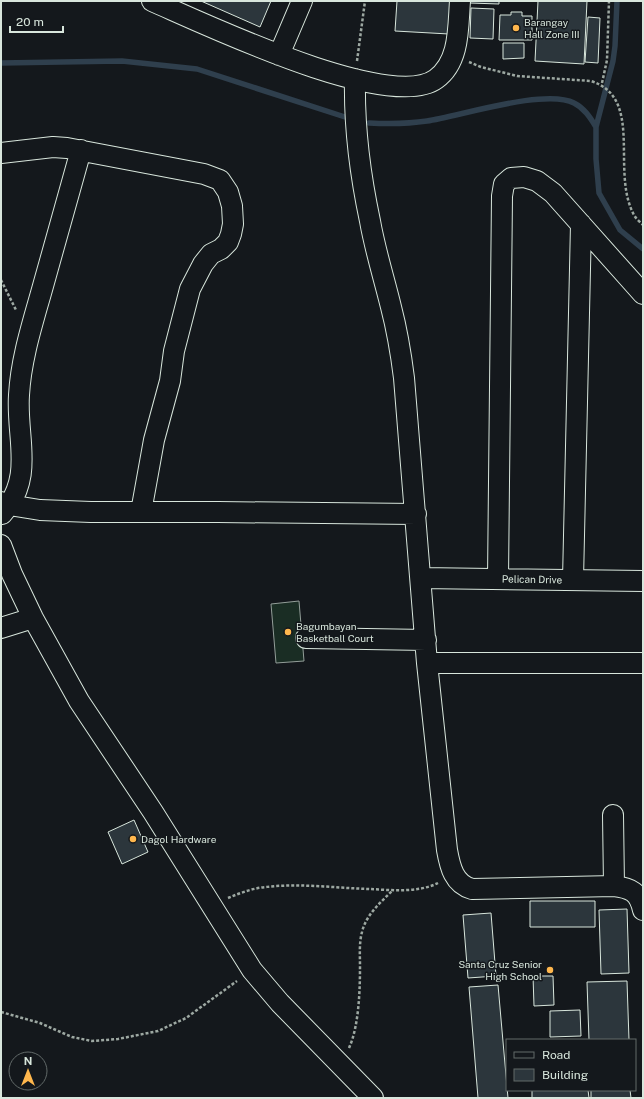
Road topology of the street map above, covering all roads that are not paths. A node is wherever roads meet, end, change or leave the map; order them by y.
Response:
1 (302, 1) edge
2 (460, 1) edge
3 (161, 3) edge
4 (279, 55) junction
5 (355, 79) junction
6 (81, 150) junction
7 (1, 153) edge
8 (581, 224) junction
9 (643, 294) edge
10 (4, 507) edge
11 (141, 512) junction
12 (416, 514) junction
13 (1, 545) edge
14 (421, 578) junction
15 (498, 578) junction
16 (573, 580) junction
17 (643, 581) edge
18 (34, 618) junction
19 (1, 628) edge
20 (306, 638) dead end
21 (426, 640) junction
22 (427, 663) junction
23 (643, 663) edge
24 (614, 815) dead end
25 (614, 886) junction
26 (643, 910) edge
27 (373, 1098) edge

1 - 4 street
2 - 5 street
3 - 4 street
4 - 5 street
5 - 12 street
6 - 7 street
6 - 10 street
6 - 11 street
8 - 9 street
8 - 15 street
8 - 16 street
10 - 11 street
11 - 12 street
12 - 14 street
13 - 18 street
14 - 15 street, Pelican Drive
14 - 21 street
15 - 16 street, Pelican Drive
16 - 17 street, Pelican Drive
18 - 19 street
18 - 27 street
20 - 21 street
21 - 22 street
22 - 23 street
22 - 25 street
24 - 25 street
25 - 26 street

